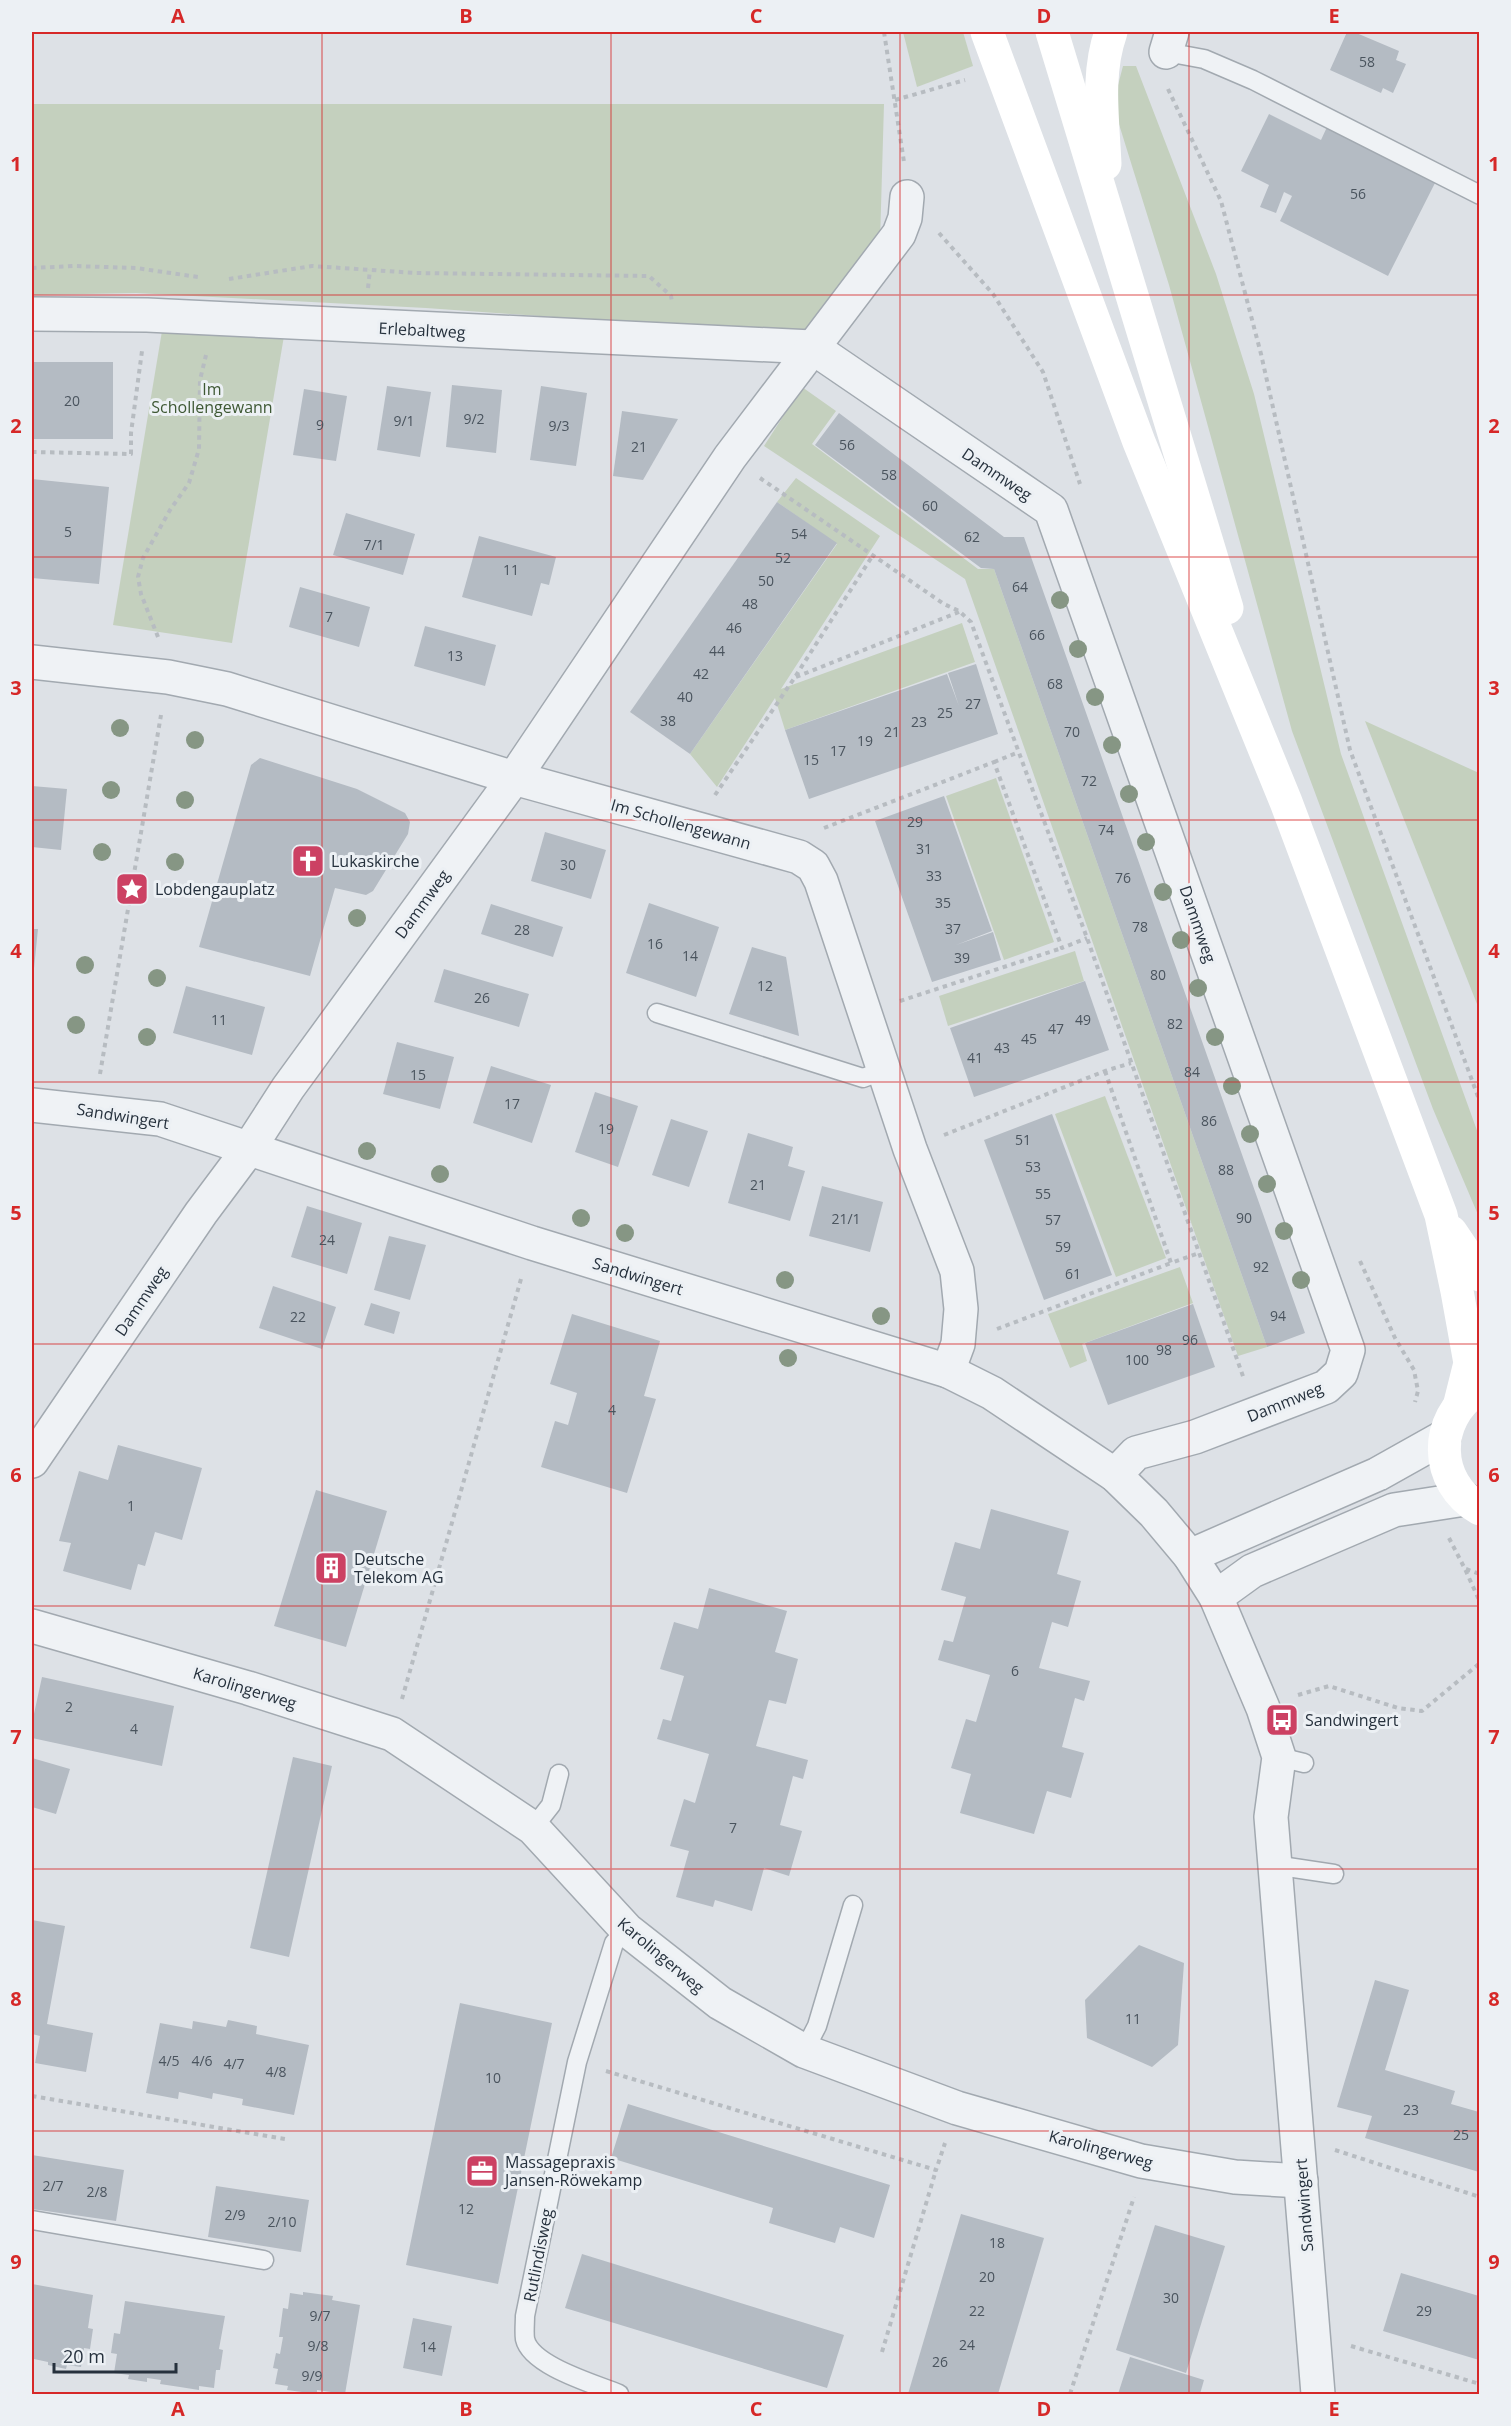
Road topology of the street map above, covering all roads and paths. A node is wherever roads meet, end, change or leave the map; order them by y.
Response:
1 (884, 32) edge
2 (987, 32) edge
3 (1052, 32) edge
4 (1111, 32) edge
5 (1169, 42) edge
6 (1479, 195) edge
7 (907, 197) joint
8 (1108, 211) junction
9 (32, 268) edge
10 (199, 277) dead end
11 (220, 280) dead end
12 (32, 314) edge
13 (147, 315) junction
14 (217, 320) junction
15 (675, 342) junction
16 (812, 347) junction
17 (32, 452) edge
18 (730, 457) junction
19 (873, 555) junction
20 (959, 611) junction
21 (32, 662) edge
22 (168, 677) junction
23 (795, 677) junction
24 (1019, 752) junction
25 (994, 762) junction
26 (514, 778) junction
27 (1286, 802) junction
28 (704, 830) junction
29 (799, 857) junction
30 (1087, 938) junction
31 (1062, 948) junction
32 (657, 1013) dead end
33 (865, 1013) junction
34 (1131, 1063) junction
35 (885, 1070) junction
36 (1105, 1071) junction
37 (1479, 1102) edge
38 (32, 1105) edge
39 (95, 1111) junction
40 (910, 1149) junction
41 (248, 1150) junction
42 (1441, 1215) junction
43 (532, 1243) junction
44 (1199, 1253) junction
45 (1170, 1263) junction
46 (1479, 1275) edge
47 (953, 1358) junction
48 (1470, 1396) edge
49 (1257, 1413) junction
50 (1444, 1437) junction
51 (32, 1461) edge
52 (1115, 1475) junction
53 (1472, 1504) edge
54 (1191, 1556) junction
55 (1466, 1569) dead end
56 (1479, 1574) edge
57 (1216, 1597) junction
58 (32, 1626) edge
59 (1479, 1663) edge
60 (1263, 1708) junction
61 (392, 1734) junction
62 (559, 1774) dead end
63 (533, 1828) junction
64 (1274, 1865) junction
65 (1334, 1874) dead end
66 (853, 1905) dead end
67 (627, 1929) junction
68 (804, 2051) junction
69 (577, 2062) junction
70 (32, 2096) edge
71 (957, 2108) junction
72 (285, 2139) dead end
73 (1141, 2161) junction
74 (1300, 2166) junction
75 (936, 2170) junction
76 (1479, 2197) edge
77 (32, 2220) edge
78 (264, 2260) dead end
79 (1315, 2342) junction
80 (882, 2352) dead end
81 (1479, 2384) edge
82 (619, 2394) edge
83 (1070, 2394) edge
84 (1318, 2394) edge

1 - 7 path
2 - 27 main road
3 - 8 main road
4 - 8 main road
5 - 6 lane
5 - 37 path
7 - 16 street, Dammweg
8 - 27 main road
9 - 10 path
11 - 15 path
12 - 13 street, Erlebaltweg
13 - 14 street, Erlebaltweg
13 - 17 path
14 - 15 street, Erlebaltweg
14 - 22 path
15 - 16 street, Erlebaltweg
16 - 18 street, Dammweg
16 - 49 street, Dammweg
18 - 19 path
18 - 26 street, Dammweg
19 - 20 path
19 - 23 path
20 - 23 path
20 - 24 path
21 - 22 street, Im Schollengewann
22 - 26 street, Im Schollengewann
22 - 39 path
23 - 28 path
24 - 25 path
24 - 30 path
25 - 29 path
25 - 31 path
26 - 28 street, Im Schollengewann
26 - 41 street, Dammweg
27 - 42 main road
28 - 29 street, Im Schollengewann
29 - 33 street, Im Schollengewann
30 - 31 path
30 - 34 path
31 - 33 path
32 - 35 lane
33 - 35 street, Im Schollengewann
34 - 36 path
34 - 44 path
35 - 40 street, Im Schollengewann
36 - 40 path
36 - 45 path
38 - 39 street, Sandwingert
39 - 41 street, Sandwingert
40 - 47 street, Im Schollengewann
41 - 43 street, Sandwingert
41 - 51 street, Dammweg
42 - 46 main road
42 - 48 main road
43 - 47 street, Sandwingert
43 - 61 path
44 - 45 path
44 - 49 path
45 - 47 path
47 - 52 street, Sandwingert
48 - 50 main road
49 - 52 street, Dammweg
50 - 53 main road
50 - 54 street
52 - 54 street, Sandwingert
53 - 57 street
54 - 57 street, Sandwingert
55 - 56 path
57 - 60 street, Sandwingert
58 - 61 street, Karolingerweg
59 - 60 path
60 - 64 street, Sandwingert
61 - 63 street, Karolingerweg
62 - 63 lane
63 - 67 street, Karolingerweg
64 - 65 lane
64 - 74 street, Sandwingert
66 - 68 lane
67 - 68 street, Karolingerweg
67 - 69 lane, Rutlindisweg
68 - 71 street, Karolingerweg
69 - 75 path
69 - 82 lane, Rutlindisweg
70 - 72 path
71 - 73 street, Karolingerweg
71 - 75 path
73 - 74 street, Karolingerweg
73 - 83 path
74 - 76 path
74 - 79 street, Sandwingert
75 - 80 path
77 - 78 lane
79 - 81 path
79 - 84 street, Sandwingert

